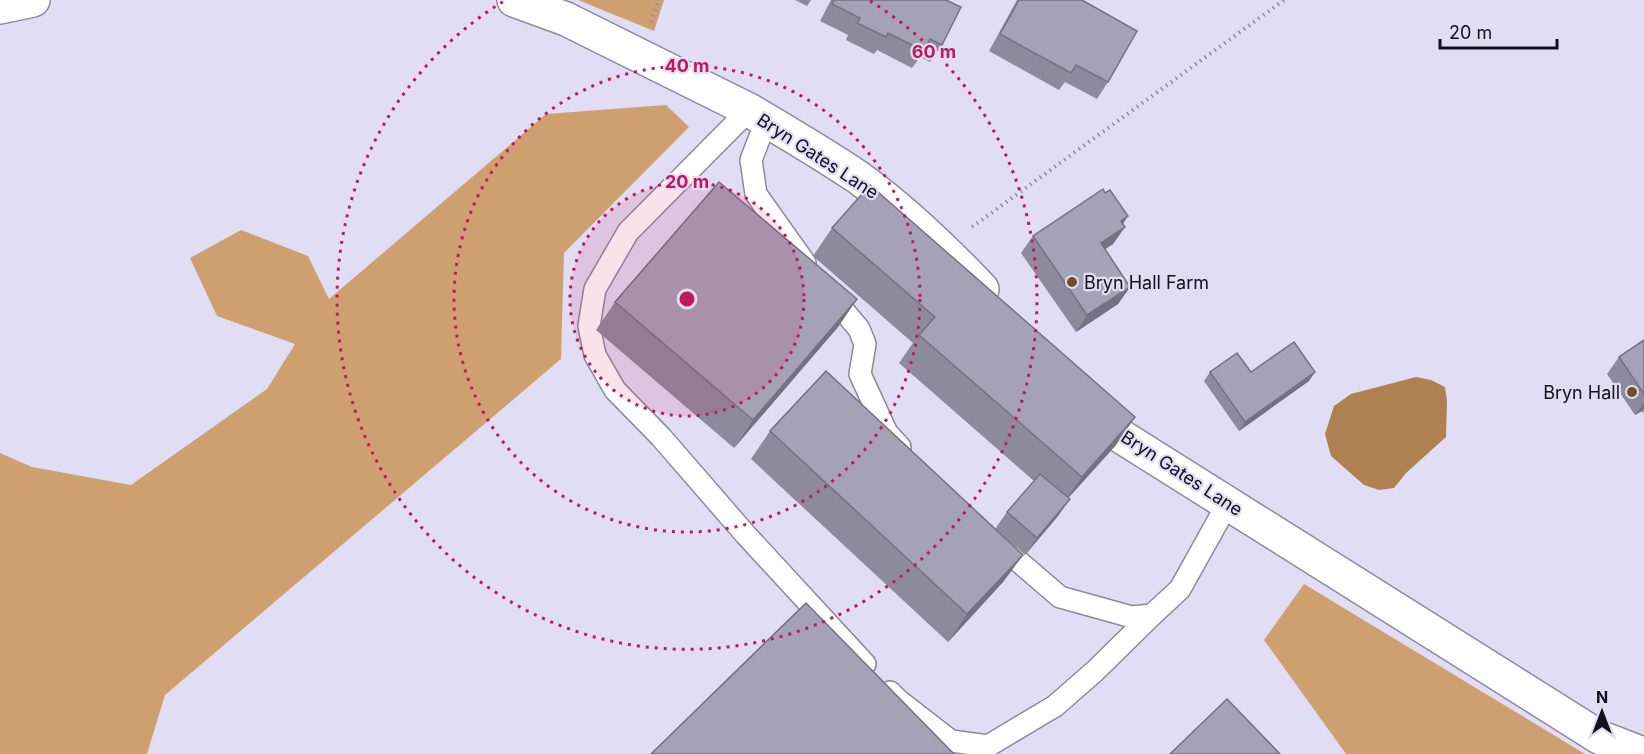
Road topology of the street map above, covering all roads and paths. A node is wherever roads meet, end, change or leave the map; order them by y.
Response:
1 (33, 0) edge
2 (514, 0) edge
3 (1284, 0) edge
4 (0, 7) edge
5 (758, 115) junction
6 (943, 248) junction
7 (1000, 308) edge
8 (1074, 386) edge
9 (917, 464) edge
10 (1228, 503) junction
11 (979, 528) edge
12 (1152, 615) junction
13 (1643, 754) edge

1 - 4 street
2 - 5 street, Bryn Gates Lane
3 - 6 path
5 - 6 street, Bryn Gates Lane
5 - 9 lane
5 - 12 lane
6 - 7 street, Bryn Gates Lane
8 - 10 street, Bryn Gates Lane
10 - 12 lane
10 - 13 street, Bryn Gates Lane
11 - 12 lane

